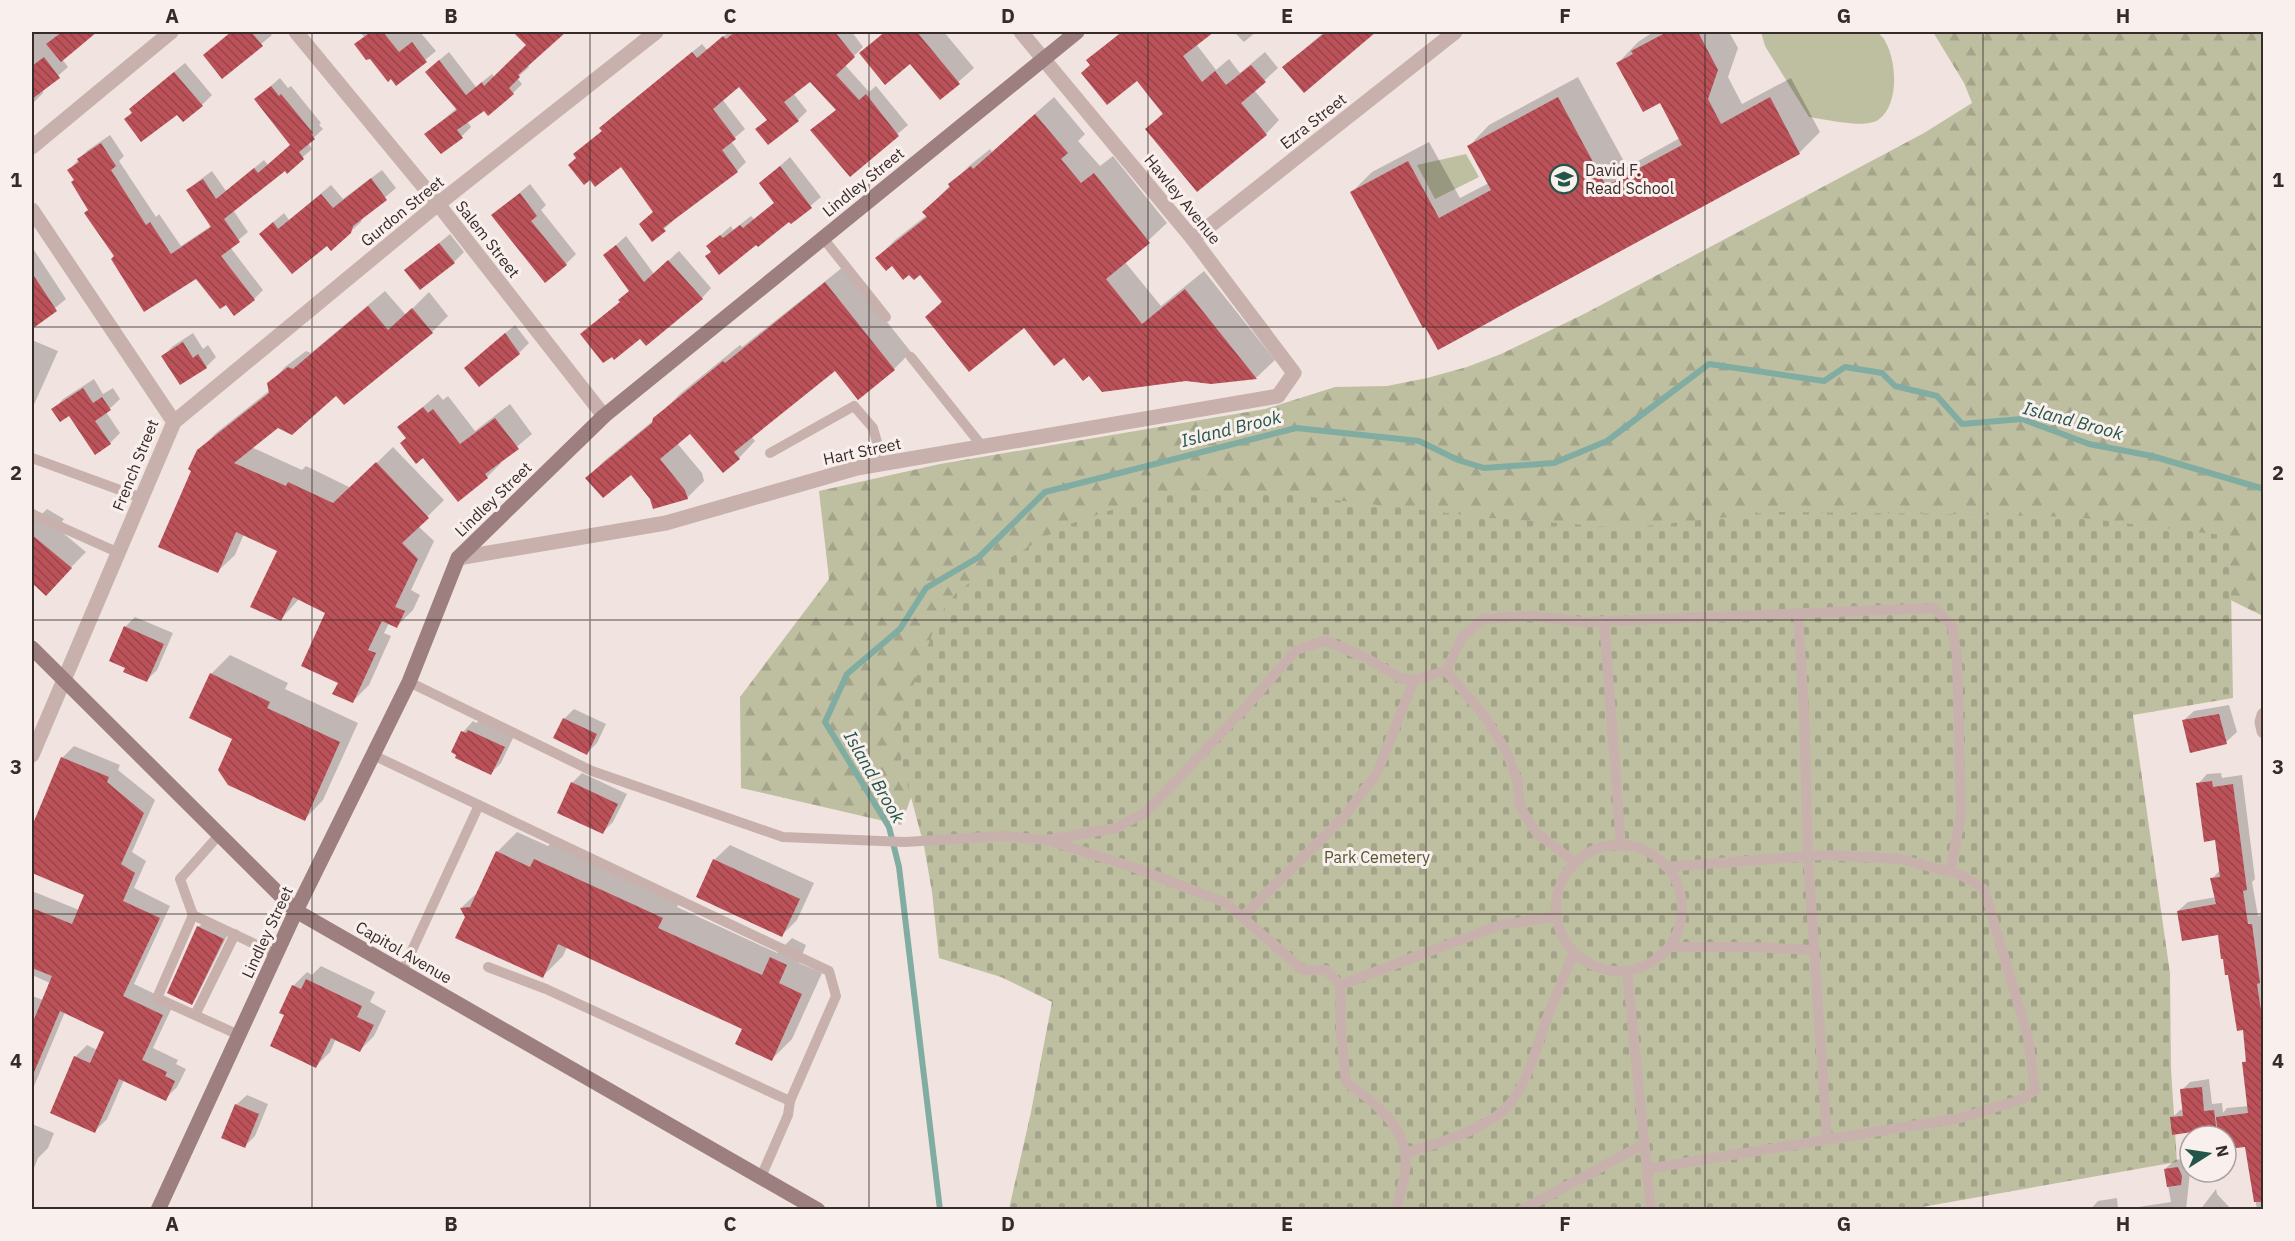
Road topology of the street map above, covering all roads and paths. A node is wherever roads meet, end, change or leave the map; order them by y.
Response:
1 (171, 32) edge
2 (296, 32) edge
3 (656, 32) edge
4 (1021, 32) edge
5 (1077, 32) edge
6 (1455, 32) edge
7 (1043, 59) junction
8 (32, 147) edge
9 (438, 204) junction
10 (32, 210) edge
11 (823, 238) junction
12 (1193, 239) junction
13 (886, 317) dead end
14 (911, 357) dead end
15 (1278, 396) joint
16 (604, 416) junction
17 (174, 422) junction
18 (982, 446) junction
19 (770, 453) dead end
20 (32, 458) edge
21 (883, 464) junction
22 (142, 498) junction
23 (32, 514) edge
24 (119, 553) junction
25 (458, 558) junction
26 (1798, 613) junction
27 (1604, 621) junction
28 (32, 648) edge
29 (1446, 672) junction
30 (1414, 680) junction
31 (65, 681) junction
32 (409, 682) junction
33 (2264, 715) edge
34 (2264, 731) edge
35 (32, 755) edge
36 (373, 755) junction
37 (478, 805) junction
38 (219, 835) junction
39 (1047, 840) junction
40 (1621, 846) junction
41 (1808, 856) junction
42 (1575, 863) junction
43 (1665, 867) junction
44 (1950, 872) junction
45 (296, 911) junction
46 (193, 915) junction
47 (1242, 917) junction
48 (1556, 917) junction
49 (235, 934) junction
50 (1669, 947) junction
51 (1813, 950) junction
52 (1574, 953) junction
53 (276, 954) junction
54 (488, 967) dead end
55 (1627, 971) junction
56 (402, 972) junction
57 (1340, 985) junction
58 (195, 1015) junction
59 (239, 1035) junction
60 (790, 1101) junction
61 (1827, 1139) junction
62 (1644, 1144) junction
63 (1405, 1153) junction
64 (1646, 1169) junction
65 (761, 1177) junction
66 (159, 1209) edge
67 (818, 1209) edge
68 (1396, 1209) edge
69 (1522, 1209) edge
70 (1650, 1209) edge

1 - 8 street
2 - 9 street, Salem Street
3 - 9 street, Gurdon Street
4 - 7 street, Hawley Avenue
5 - 7 main road, Lindley Street
6 - 12 street, Ezra Street
7 - 11 main road, Lindley Street
7 - 12 street, Hawley Avenue
9 - 16 street, Salem Street
9 - 17 street, Gurdon Street
10 - 17 street, French Street
11 - 13 lane
11 - 16 main road, Lindley Street
12 - 15 street, Hawley Avenue
14 - 18 lane
15 - 18 street, Hart Street
16 - 25 main road, Lindley Street
17 - 22 street, French Street
18 - 21 street, Hart Street
19 - 21 lane
20 - 22 lane
21 - 25 street, Hart Street
22 - 24 street, French Street
23 - 24 lane
24 - 31 street, French Street
25 - 32 main road, Lindley Street
26 - 27 lane
26 - 41 lane
26 - 44 lane
27 - 29 lane
27 - 40 lane
28 - 31 main road, Capitol Avenue
29 - 30 lane
29 - 42 lane
30 - 39 lane
30 - 47 lane
31 - 35 street, French Street
31 - 38 main road, Capitol Avenue
32 - 36 main road, Lindley Street
32 - 39 lane
33 - 34 street
36 - 37 lane
36 - 45 main road, Lindley Street
37 - 56 lane
37 - 60 lane
38 - 45 main road, Capitol Avenue
38 - 46 lane
39 - 47 lane
40 - 42 lane
40 - 43 lane
41 - 43 lane
41 - 44 lane
41 - 51 lane
42 - 48 lane
43 - 50 lane
44 - 61 lane
45 - 53 main road, Lindley Street
45 - 56 main road, Capitol Avenue
46 - 49 lane
46 - 58 lane
47 - 57 lane
48 - 52 lane
48 - 57 lane
49 - 53 lane
49 - 58 lane
50 - 51 lane
50 - 55 lane
51 - 61 lane
52 - 55 lane
52 - 63 lane
53 - 59 main road, Lindley Street
54 - 60 lane
55 - 62 lane
56 - 65 main road, Capitol Avenue
57 - 63 lane
58 - 59 lane
59 - 66 main road, Lindley Street
60 - 65 lane
61 - 64 lane
62 - 64 lane
62 - 69 lane
63 - 68 lane
64 - 70 lane
65 - 67 main road, Capitol Avenue

